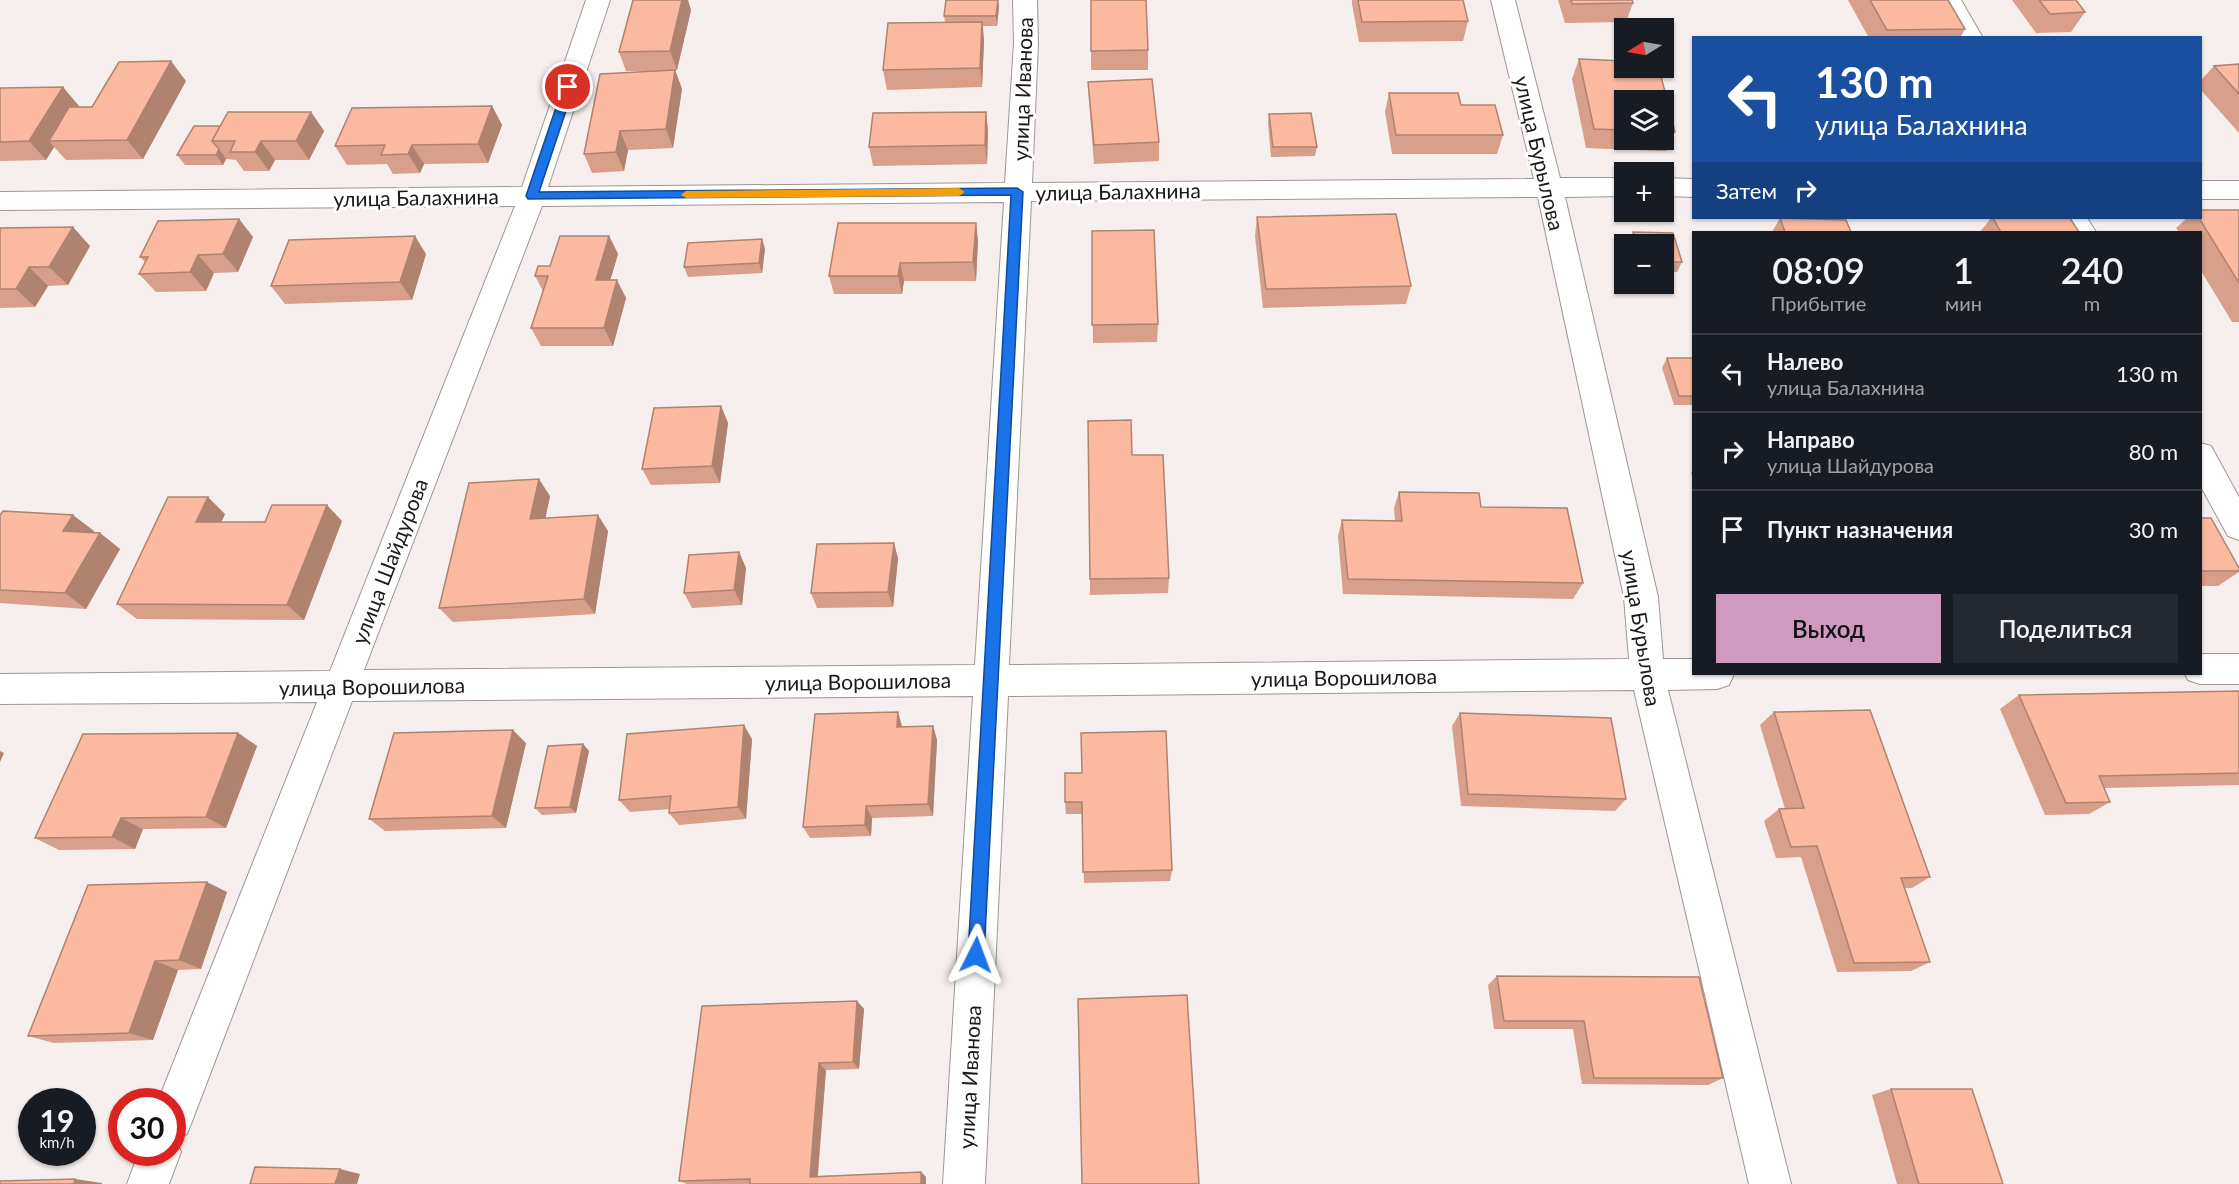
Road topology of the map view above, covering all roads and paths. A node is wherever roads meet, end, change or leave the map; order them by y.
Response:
1 (598, 0) edge
2 (1025, 0) edge
3 (1503, 0) edge
4 (1949, 0) edge
5 (1970, 36) edge
6 (1549, 187) junction
7 (1614, 187) edge
8 (1674, 187) edge
9 (1692, 188) edge
10 (2202, 190) edge
11 (2239, 190) edge
12 (1017, 192) junction
13 (532, 196) junction
14 (0, 201) edge
15 (2202, 459) edge
16 (2239, 527) edge
17 (2202, 669) edge
18 (2239, 669) edge
19 (1647, 674) junction
20 (1692, 674) edge
21 (990, 680) junction
22 (340, 686) junction
23 (0, 689) edge
24 (184, 1088) edge
25 (154, 1166) edge
26 (147, 1184) edge
27 (964, 1184) edge
28 (1770, 1184) edge

1 - 13 street, улица Шайдурова
2 - 12 street, улица Иванова
3 - 6 street, улица Бурылова
4 - 5 street
6 - 7 street, улица Балахнина
6 - 12 street, улица Балахнина
6 - 19 street, улица Бурылова
8 - 9 street
10 - 11 street
12 - 13 street, улица Балахнина
12 - 21 street, улица Иванова
13 - 14 street, улица Балахнина
13 - 22 street, улица Шайдурова
15 - 16 street
17 - 18 street
19 - 20 street, улица Ворошилова
19 - 21 street, улица Ворошилова
19 - 28 street, улица Бурылова
21 - 22 street, улица Ворошилова
21 - 27 street, улица Иванова
22 - 23 street, улица Ворошилова
22 - 24 street, улица Шайдурова
25 - 26 street

